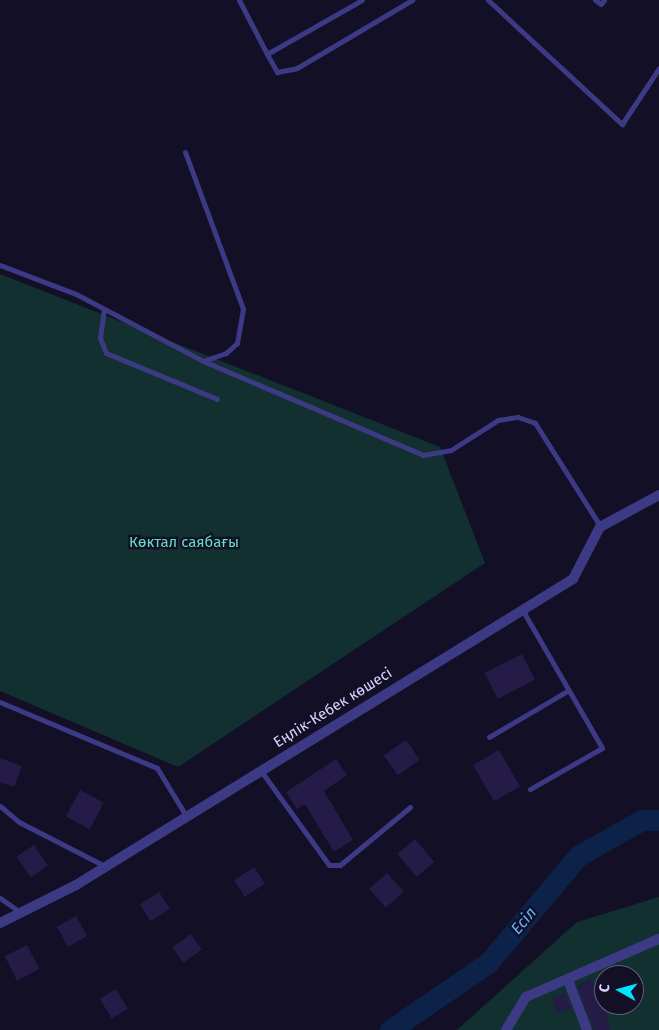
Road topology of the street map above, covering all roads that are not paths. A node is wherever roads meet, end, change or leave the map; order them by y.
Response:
1 (239, 0) edge
2 (362, 0) edge
3 (412, 0) edge
4 (488, 0) edge
5 (595, 0) edge
6 (604, 0) edge
7 (267, 54) junction
8 (659, 68) edge
9 (185, 152) dead end
10 (0, 265) edge
11 (104, 309) junction
12 (203, 361) junction
13 (216, 399) dead end
14 (659, 496) edge
15 (600, 527) junction
16 (523, 611) junction
17 (567, 691) junction
18 (0, 702) edge
19 (489, 737) dead end
20 (261, 771) junction
21 (530, 789) dead end
22 (0, 806) edge
23 (410, 807) dead end
24 (185, 814) junction
25 (106, 867) junction
26 (0, 898) edge
27 (20, 912) junction
28 (0, 923) edge
29 (659, 940) edge
30 (568, 980) junction
31 (506, 1030) edge
32 (588, 1030) edge

1 - 7 lane
2 - 7 lane
3 - 7 lane
4 - 8 lane
5 - 6 lane
9 - 12 lane
10 - 11 lane
11 - 12 lane
11 - 13 lane
12 - 15 lane
14 - 15 street
15 - 16 street, Еңлік-Кебек көшесі
16 - 17 lane
16 - 20 street, Еңлік-Кебек көшесі
17 - 19 lane
17 - 21 lane
18 - 24 lane
20 - 23 lane
20 - 24 street, Еңлік-Кебек көшесі
22 - 25 lane
24 - 25 street, Еңлік-Кебек көшесі
25 - 27 street, Еңлік-Кебек көшесі
26 - 27 lane
27 - 28 street, Еңлік-Кебек көшесі
29 - 30 street
30 - 31 street
30 - 32 street

